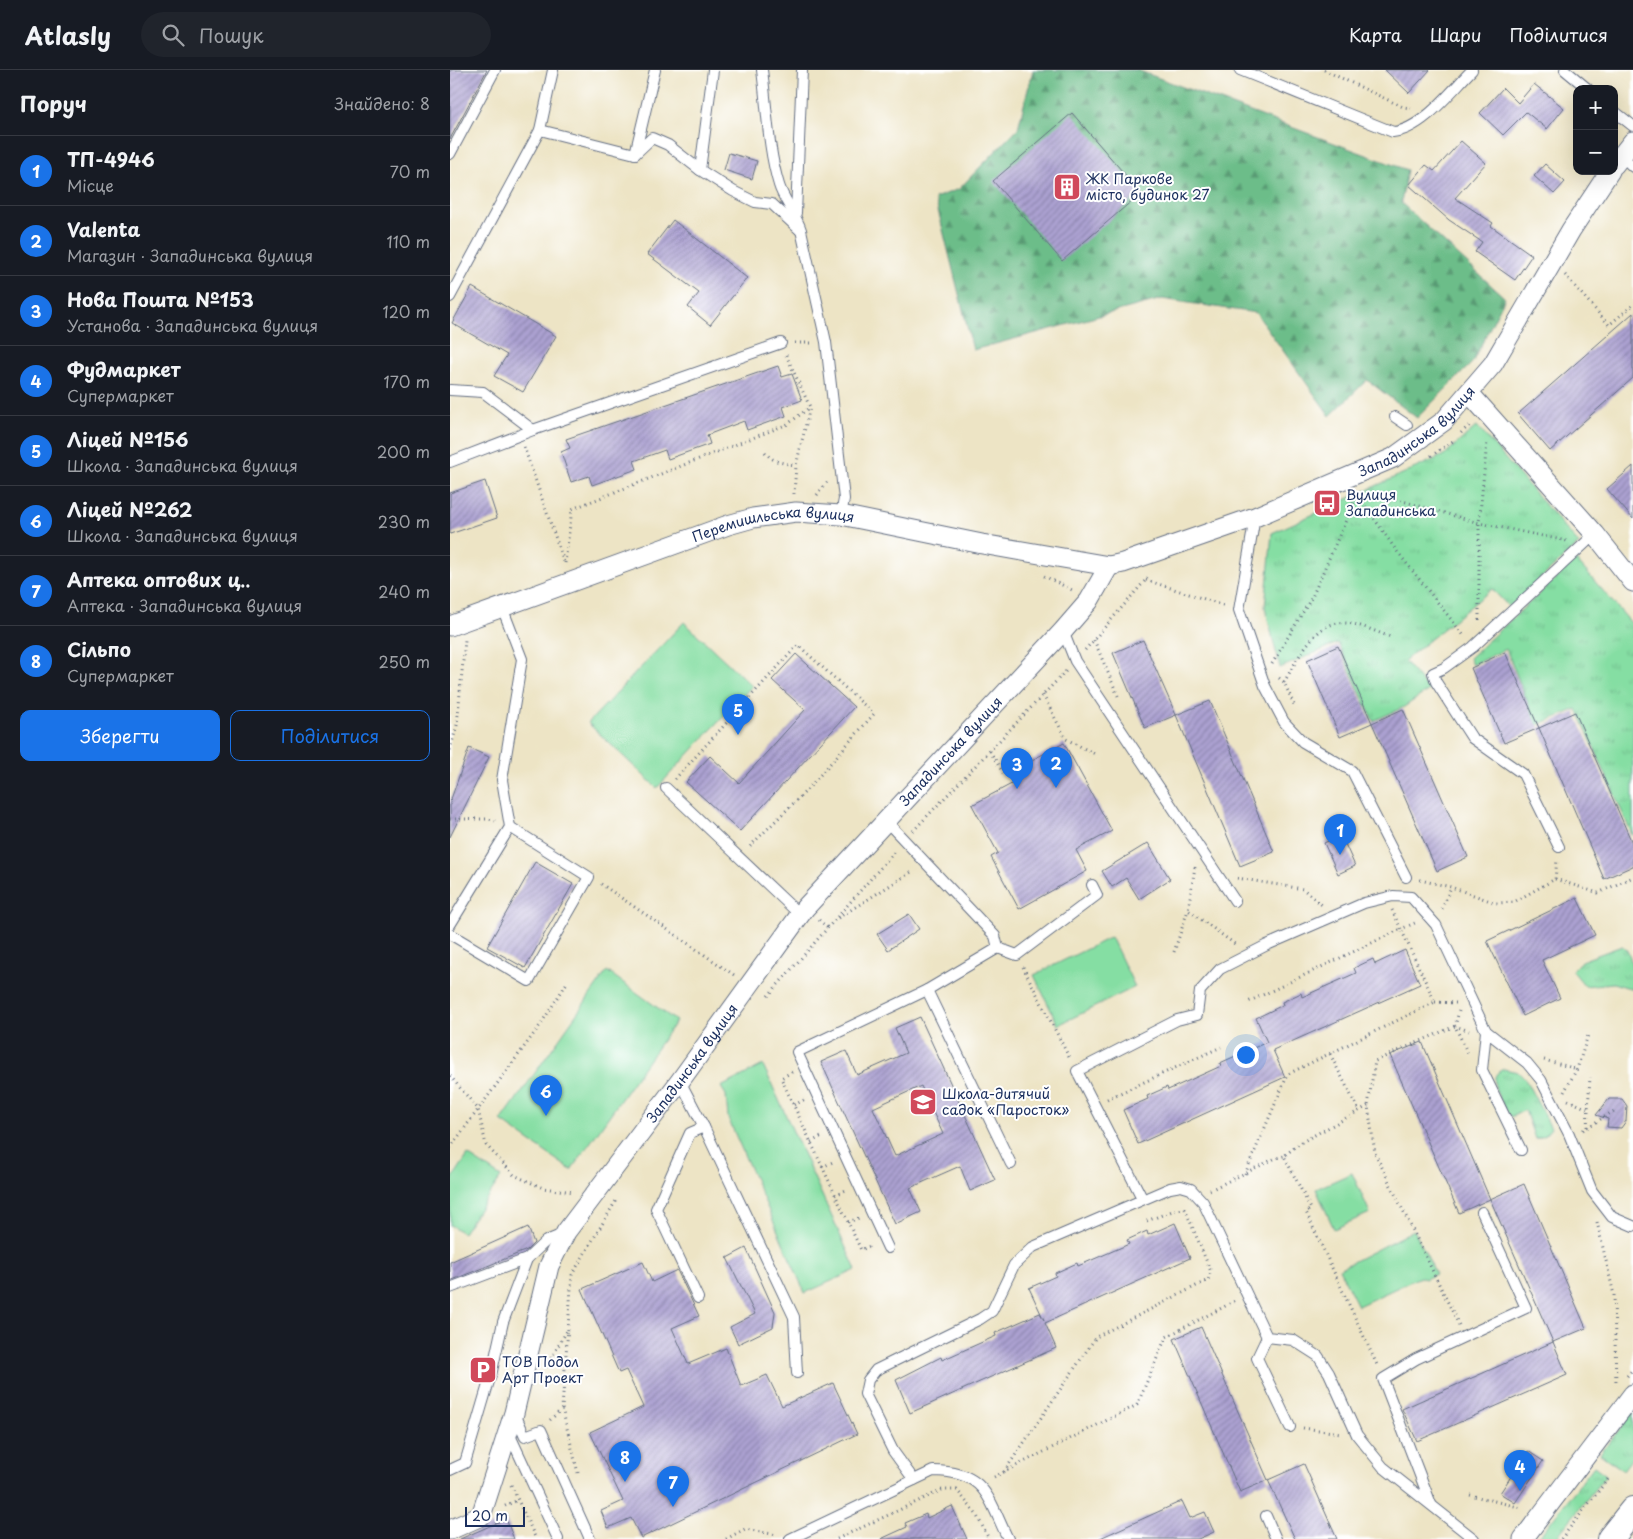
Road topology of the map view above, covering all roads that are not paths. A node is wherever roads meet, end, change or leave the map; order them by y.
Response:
1 (496, 70) edge
2 (553, 70) edge
3 (655, 70) edge
4 (713, 70) edge
5 (762, 70) edge
6 (802, 70) edge
7 (1240, 70) edge
8 (1472, 70) edge
9 (1565, 70) edge
10 (1583, 85) edge
11 (1618, 114) edge
12 (1633, 126) edge
13 (540, 130) junction
14 (450, 154) edge
15 (635, 154) junction
16 (700, 170) junction
17 (1607, 175) edge
18 (796, 214) junction
19 (801, 230) junction
20 (450, 298) edge
21 (781, 343) road end
22 (450, 390) edge
23 (1470, 394) junction
24 (1395, 417) dead end
25 (1407, 425) dead end
26 (533, 430) junction
27 (450, 462) edge
28 (841, 515) junction
29 (1255, 516) junction
30 (1590, 539) junction
31 (1109, 566) junction
32 (1633, 582) edge
33 (502, 607) junction
34 (1063, 631) junction
35 (454, 632) edge
36 (666, 788) road end
37 (887, 822) junction
38 (510, 826) junction
39 (1559, 848) road end
40 (1406, 876) road end
41 (1092, 885) dead end
42 (1235, 901) dead end
43 (800, 915) junction
44 (450, 926) edge
45 (450, 934) edge
46 (998, 948) junction
47 (927, 990) junction
48 (1486, 1031) junction
49 (680, 1081) junction
50 (704, 1127) junction
51 (1521, 1150) dead end
52 (1011, 1164) dead end
53 (1142, 1198) junction
54 (1482, 1212) dead end
55 (1633, 1226) edge
56 (566, 1232) junction
57 (888, 1248) dead end
58 (526, 1259) junction
59 (450, 1288) edge
60 (698, 1298) dead end
61 (1266, 1337) junction
62 (797, 1373) dead end
63 (1625, 1392) edge
64 (514, 1413) junction
65 (1290, 1427) road end
66 (508, 1432) junction
67 (450, 1470) edge
68 (914, 1480) junction
69 (1432, 1506) junction
70 (1633, 1510) edge
71 (1266, 1516) dead end
72 (450, 1530) edge
73 (790, 1538) edge
74 (558, 1539) edge
75 (590, 1539) edge
76 (1008, 1539) edge
77 (1276, 1539) edge
78 (1474, 1539) edge
79 (1523, 1539) edge
80 (1610, 1539) edge

1 - 14 lane
2 - 13 lane
3 - 15 lane
4 - 16 lane
5 - 18 lane
6 - 18 lane
7 - 8 lane
9 - 10 lane
11 - 12 lane
13 - 15 lane
13 - 20 lane
15 - 16 lane
16 - 19 lane
17 - 23 street, Западинська вулиця
18 - 19 lane
19 - 28 lane
21 - 26 lane
22 - 26 lane
23 - 29 street, Западинська вулиця
23 - 30 street
24 - 25 lane
26 - 27 lane
28 - 31 street, Перемишльська вулиця
28 - 33 street, Перемишльська вулиця
29 - 31 street, Западинська вулиця
29 - 40 lane
30 - 32 street
30 - 39 lane
31 - 34 street, Западинська вулиця
33 - 35 street, Перемишльська вулиця
33 - 38 lane
34 - 37 street, Западинська вулиця
34 - 42 lane
36 - 43 lane
37 - 43 street, Западинська вулиця
37 - 46 lane
38 - 44 lane
38 - 45 lane
41 - 46 lane
43 - 49 street, Западинська вулиця
46 - 47 lane
47 - 52 lane
47 - 57 lane
48 - 51 lane
48 - 53 lane
48 - 55 lane
49 - 50 lane
49 - 56 street, Западинська вулиця
50 - 60 lane
50 - 62 lane
53 - 61 lane
53 - 68 lane
54 - 69 lane
56 - 58 lane
56 - 64 street, Западинська вулиця
58 - 59 lane
58 - 67 lane
61 - 65 lane
61 - 69 lane
63 - 79 street
64 - 66 street, Западинська вулиця
64 - 75 lane
66 - 72 street, Западинська вулиця
66 - 74 lane
68 - 73 lane
68 - 76 lane
69 - 78 lane
70 - 80 main road
71 - 77 lane

